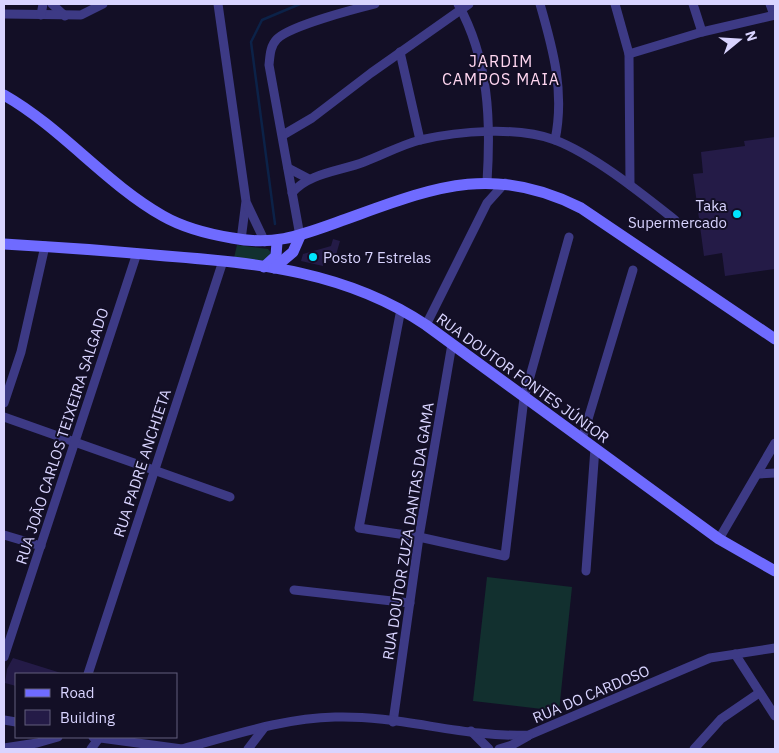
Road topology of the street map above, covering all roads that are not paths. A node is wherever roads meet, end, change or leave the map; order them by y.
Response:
1 (43, 4) edge
2 (52, 4) edge
3 (103, 4) edge
4 (218, 4) edge
5 (375, 4) edge
6 (540, 4) edge
7 (615, 4) edge
8 (694, 4) edge
9 (770, 4) edge
10 (462, 5) edge
11 (4, 14) edge
12 (41, 15) junction
13 (774, 15) edge
14 (65, 16) junction
15 (702, 32) junction
16 (400, 52) junction
17 (630, 54) junction
18 (4, 95) edge
19 (490, 132) junction
20 (283, 135) junction
21 (420, 140) junction
22 (555, 140) junction
23 (288, 168) junction
24 (309, 179) junction
25 (487, 182) junction
26 (505, 184) junction
27 (630, 185) junction
28 (292, 193) junction
29 (246, 201) junction
30 (675, 220) dead end
31 (300, 236) junction
32 (568, 236) dead end
33 (237, 239) junction
34 (264, 242) junction
35 (278, 242) junction
36 (4, 244) edge
37 (45, 246) junction
38 (136, 253) junction
39 (226, 261) junction
40 (269, 267) junction
41 (633, 270) dead end
42 (401, 309) junction
43 (426, 326) junction
44 (775, 339) edge
45 (452, 344) junction
46 (524, 398) junction
47 (4, 403) edge
48 (4, 417) edge
49 (582, 439) junction
50 (76, 442) junction
51 (775, 444) edge
52 (595, 448) junction
53 (154, 469) junction
54 (775, 473) edge
55 (758, 474) junction
56 (230, 497) dead end
57 (4, 535) edge
58 (419, 537) junction
59 (719, 539) junction
60 (41, 546) junction
61 (586, 570) dead end
62 (775, 571) edge
63 (294, 590) dead end
64 (410, 603) junction
65 (775, 648) edge
66 (735, 654) junction
67 (4, 656) edge
68 (88, 673) edge
69 (760, 693) junction
70 (775, 716) edge
71 (393, 722) junction
72 (264, 728) junction
73 (471, 731) junction
74 (244, 734) junction
75 (489, 734) junction
76 (500, 735) junction
77 (529, 735) junction
78 (51, 738) edge
79 (103, 738) edge
80 (38, 740) edge
81 (215, 745) edge
82 (4, 748) edge
83 (195, 748) edge
84 (250, 748) edge
85 (182, 749) edge
86 (494, 749) edge
87 (694, 749) edge

1 - 12 street
2 - 14 street
3 - 14 street
4 - 29 street
5 - 20 street
6 - 22 street
7 - 17 street
8 - 15 street
9 - 13 street
10 - 16 street
10 - 19 street
11 - 12 street
12 - 14 street
13 - 15 street
15 - 17 street
16 - 20 street
16 - 21 street
17 - 27 street
18 - 33 street
19 - 21 street
19 - 22 street
19 - 25 street
20 - 23 street
21 - 24 street
22 - 27 street
23 - 24 street
23 - 28 street
24 - 28 street
25 - 26 street
25 - 31 street
26 - 43 street
26 - 44 street
27 - 30 street
28 - 31 street
29 - 33 street
29 - 34 street
31 - 35 street
31 - 40 street
32 - 46 street
33 - 34 street
34 - 35 street
35 - 40 street
36 - 37 street, RUA DOUTOR FONTES JÚNIOR
37 - 38 street, RUA DOUTOR FONTES JÚNIOR
37 - 47 street
38 - 39 street, RUA DOUTOR FONTES JÚNIOR
38 - 50 street, RUA JOÃO CARLOS TEIXEIRA SALGADO
39 - 40 street, RUA DOUTOR FONTES JÚNIOR
39 - 53 street, RUA PADRE ANCHIETA
40 - 42 street, RUA DOUTOR FONTES JÚNIOR
41 - 49 street
42 - 43 street, RUA DOUTOR FONTES JÚNIOR
42 - 58 street
43 - 45 street, RUA DOUTOR FONTES JÚNIOR
45 - 46 street, RUA DOUTOR FONTES JÚNIOR
45 - 58 street, RUA DOUTOR ZUZA DANTAS DA GAMA
46 - 49 street, RUA DOUTOR FONTES JÚNIOR
46 - 58 street
48 - 50 street
49 - 52 street, RUA DOUTOR FONTES JÚNIOR
50 - 53 street
50 - 60 street, RUA JOÃO CARLOS TEIXEIRA SALGADO
51 - 55 street
52 - 59 street, RUA DOUTOR FONTES JÚNIOR
52 - 61 street
53 - 56 street
53 - 68 street, RUA PADRE ANCHIETA
54 - 55 street
55 - 59 street
57 - 60 street
58 - 64 street, RUA DOUTOR ZUZA DANTAS DA GAMA
59 - 62 street, RUA DOUTOR FONTES JÚNIOR
60 - 67 street, RUA JOÃO CARLOS TEIXEIRA SALGADO
63 - 64 street
64 - 71 street, RUA DOUTOR ZUZA DANTAS DA GAMA
65 - 66 street, RUA DO CARDOSO
66 - 69 street
66 - 77 street, RUA DO CARDOSO
69 - 70 street
69 - 87 street
71 - 72 street, RUA DO CARDOSO
71 - 73 street, RUA DO CARDOSO
72 - 74 street, RUA DO CARDOSO
72 - 84 street
73 - 75 street, RUA DO CARDOSO
73 - 86 street
74 - 81 street, RUA DO CARDOSO
74 - 84 street
75 - 76 street, RUA DO CARDOSO
75 - 86 street
76 - 77 street, RUA DO CARDOSO
76 - 86 street
77 - 86 street
78 - 80 street
79 - 85 street
80 - 82 street
81 - 83 street, RUA DO CARDOSO
83 - 85 street, RUA DO CARDOSO

